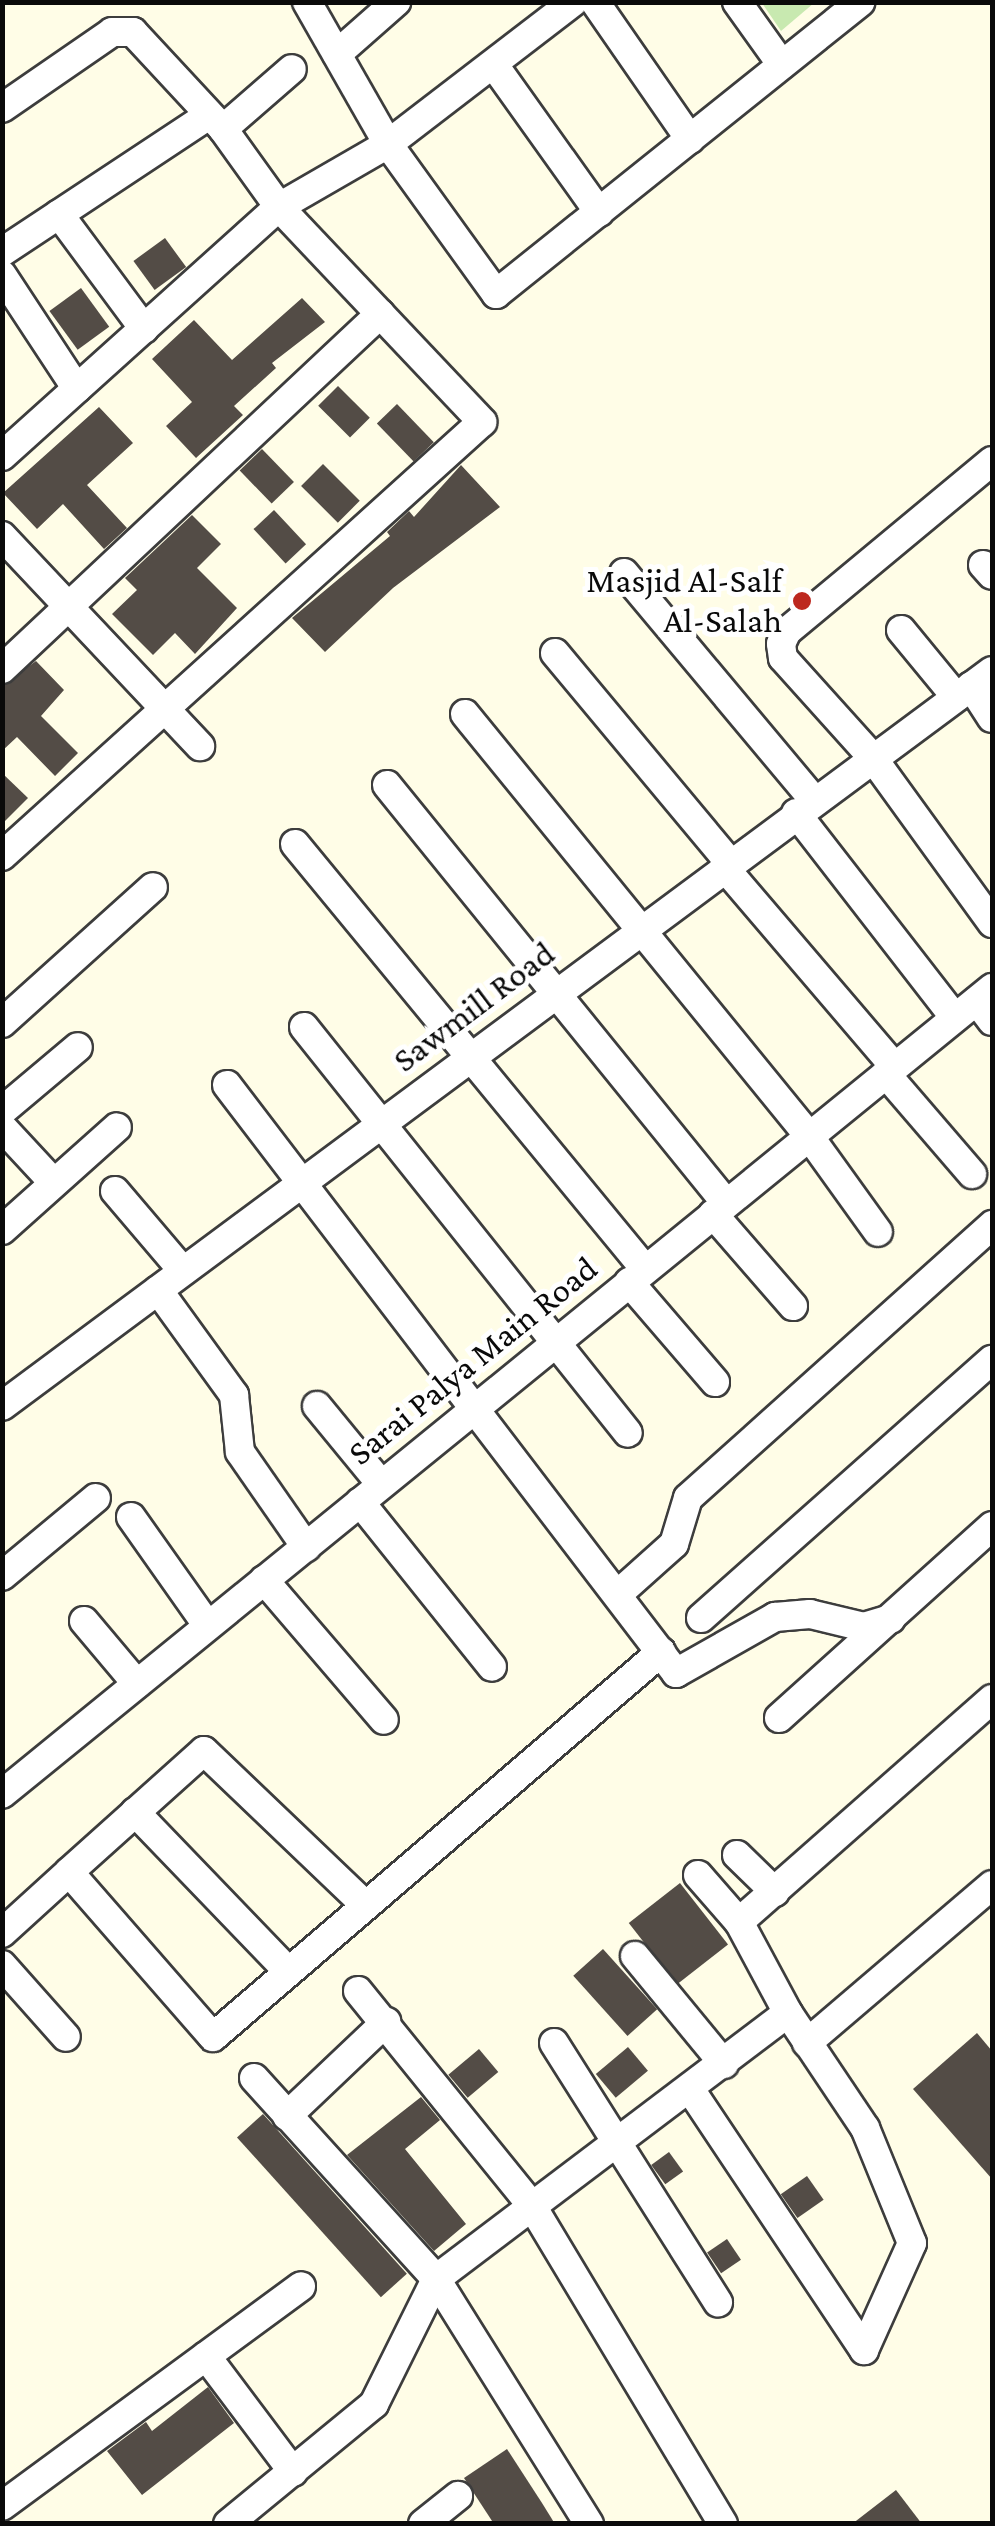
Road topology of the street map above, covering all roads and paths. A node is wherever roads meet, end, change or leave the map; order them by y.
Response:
1 (308, 2) edge
2 (396, 2) edge
3 (573, 2) edge
4 (595, 2) edge
5 (737, 2) edge
6 (860, 2) edge
7 (337, 54) junction
8 (782, 64) junction
9 (494, 66) junction
10 (292, 68) dead end
11 (2, 108) edge
12 (216, 122) junction
13 (690, 138) junction
14 (388, 144) junction
15 (279, 207) junction
16 (599, 212) junction
17 (60, 214) junction
18 (2, 252) edge
19 (2, 275) edge
20 (380, 314) junction
21 (144, 328) junction
22 (77, 389) junction
23 (2, 456) edge
24 (992, 461) edge
25 (2, 536) edge
26 (624, 573) dead end
27 (68, 611) junction
28 (900, 630) dead end
29 (556, 653) dead end
30 (2, 670) edge
31 (973, 685) edge
32 (161, 707) junction
33 (465, 714) dead end
34 (992, 718) edge
35 (200, 746) dead end
36 (872, 757) junction
37 (386, 786) dead end
38 (805, 807) junction
39 (295, 844) dead end
40 (2, 856) edge
41 (727, 865) junction
42 (154, 887) dead end
43 (992, 923) edge
44 (643, 928) junction
45 (557, 992) junction
46 (979, 1007) edge
47 (2, 1022) edge
48 (304, 1027) dead end
49 (78, 1047) dead end
50 (473, 1055) junction
51 (891, 1070) junction
52 (227, 1085) dead end
53 (2, 1111) edge
54 (382, 1123) junction
55 (2, 1127) edge
56 (116, 1127) dead end
57 (810, 1136) junction
58 (972, 1174) dead end
59 (300, 1181) junction
60 (54, 1184) junction
61 (115, 1191) dead end
62 (720, 1209) junction
63 (992, 1225) edge
64 (2, 1230) edge
65 (878, 1232) dead end
66 (183, 1272) junction
67 (637, 1275) junction
68 (158, 1290) junction
69 (793, 1306) dead end
70 (556, 1339) junction
71 (992, 1360) edge
72 (715, 1382) dead end
73 (475, 1404) junction
74 (2, 1406) edge
75 (317, 1406) dead end
76 (628, 1432) dead end
77 (370, 1493) junction
78 (96, 1498) dead end
79 (131, 1517) dead end
80 (990, 1535) edge
81 (306, 1547) junction
82 (2, 1576) edge
83 (264, 1580) junction
84 (618, 1594) junction
85 (702, 1618) dead end
86 (891, 1619) junction
87 (84, 1620) dead end
88 (208, 1626) junction
89 (661, 1652) junction
90 (492, 1667) dead end
91 (136, 1684) junction
92 (992, 1699) edge
93 (778, 1718) dead end
94 (384, 1720) dead end
95 (5, 1786) edge
96 (136, 1812) junction
97 (737, 1855) dead end
98 (69, 1872) junction
99 (698, 1875) dead end
100 (992, 1885) edge
101 (775, 1892) junction
102 (364, 1904) junction
103 (739, 1922) junction
104 (2, 1934) edge
105 (635, 1956) dead end
106 (2, 1966) edge
107 (288, 1971) junction
108 (358, 1990) dead end
109 (788, 2013) junction
110 (386, 2022) junction
111 (66, 2037) dead end
112 (807, 2043) junction
113 (554, 2044) dead end
114 (724, 2064) junction
115 (254, 2078) dead end
116 (690, 2089) junction
117 (287, 2116) junction
118 (615, 2144) junction
119 (532, 2206) junction
120 (436, 2279) junction
121 (300, 2286) dead end
122 (718, 2302) dead end
123 (206, 2356) junction
124 (293, 2472) junction
125 (458, 2496) dead end
126 (2, 2506) edge
127 (228, 2524) edge
128 (423, 2524) edge
129 (590, 2524) edge
130 (722, 2524) edge

1 - 7 street
2 - 7 street
3 - 9 street
4 - 13 street
5 - 8 street
6 - 8 street
7 - 14 street
8 - 13 street
9 - 14 street
9 - 16 street
10 - 12 street
11 - 12 street
12 - 15 street
12 - 17 street
13 - 16 street
14 - 15 street
14 - 16 street
15 - 20 street
15 - 21 street
17 - 18 street
17 - 21 street
19 - 22 street
20 - 27 street
20 - 32 street
21 - 22 street
22 - 23 street
24 - 36 street
25 - 27 street
26 - 38 street
27 - 30 street
27 - 32 street
28 - 31 street
29 - 41 street
31 - 34 street
31 - 36 street, Sawmill Road
32 - 35 street
32 - 40 street
33 - 44 street
36 - 38 street, Sawmill Road
36 - 43 street
37 - 45 street
38 - 41 street, Sawmill Road
38 - 46 street
39 - 50 street
41 - 44 street, Sawmill Road
41 - 51 street
42 - 47 street
44 - 45 street, Sawmill Road
44 - 57 street
45 - 50 street, Sawmill Road
45 - 62 street
46 - 51 street, Sarai Palya Main Road
48 - 54 street
49 - 53 street
50 - 54 street, Sawmill Road
50 - 67 street
51 - 57 street, Sarai Palya Main Road
51 - 58 street
52 - 59 street
54 - 59 street, Sawmill Road
54 - 70 street
55 - 60 street
56 - 60 street
57 - 62 street, Sarai Palya Main Road
57 - 65 street
59 - 66 street, Sawmill Road
59 - 73 street
60 - 64 street
61 - 66 street
62 - 67 street, Sarai Palya Main Road
62 - 69 street
63 - 84 street
66 - 68 street, Sawmill Road
67 - 70 street, Sarai Palya Main Road
67 - 72 street
68 - 74 street, Sawmill Road
68 - 81 street
70 - 73 street, Sarai Palya Main Road
70 - 76 street
71 - 85 street
73 - 77 street, Sarai Palya Main Road
73 - 84 street
75 - 77 street
77 - 81 street, Sarai Palya Main Road
77 - 90 street
78 - 82 street
79 - 88 street
80 - 86 street
81 - 83 street, Sarai Palya Main Road
83 - 88 street, Sarai Palya Main Road
83 - 94 street
84 - 89 street
86 - 89 street
86 - 93 street
87 - 91 street
88 - 91 street, Sarai Palya Main Road
89 - 102 street
91 - 95 street, Sarai Palya Main Road
92 - 101 street
96 - 98 street
96 - 102 street
96 - 107 street
97 - 101 street
98 - 104 street
98 - 107 street
99 - 103 street
100 - 112 street
101 - 103 street
102 - 107 street
103 - 109 street
105 - 114 street
106 - 111 street
108 - 110 street
109 - 112 street
109 - 114 street
110 - 117 street
110 - 119 street
112 - 116 street
113 - 118 street
114 - 116 street
115 - 117 street
116 - 118 street
117 - 120 street
118 - 119 street
118 - 122 street
119 - 120 street
119 - 130 street
120 - 124 street
120 - 129 street
121 - 123 street
123 - 124 street
123 - 126 street
124 - 127 street
125 - 128 street

